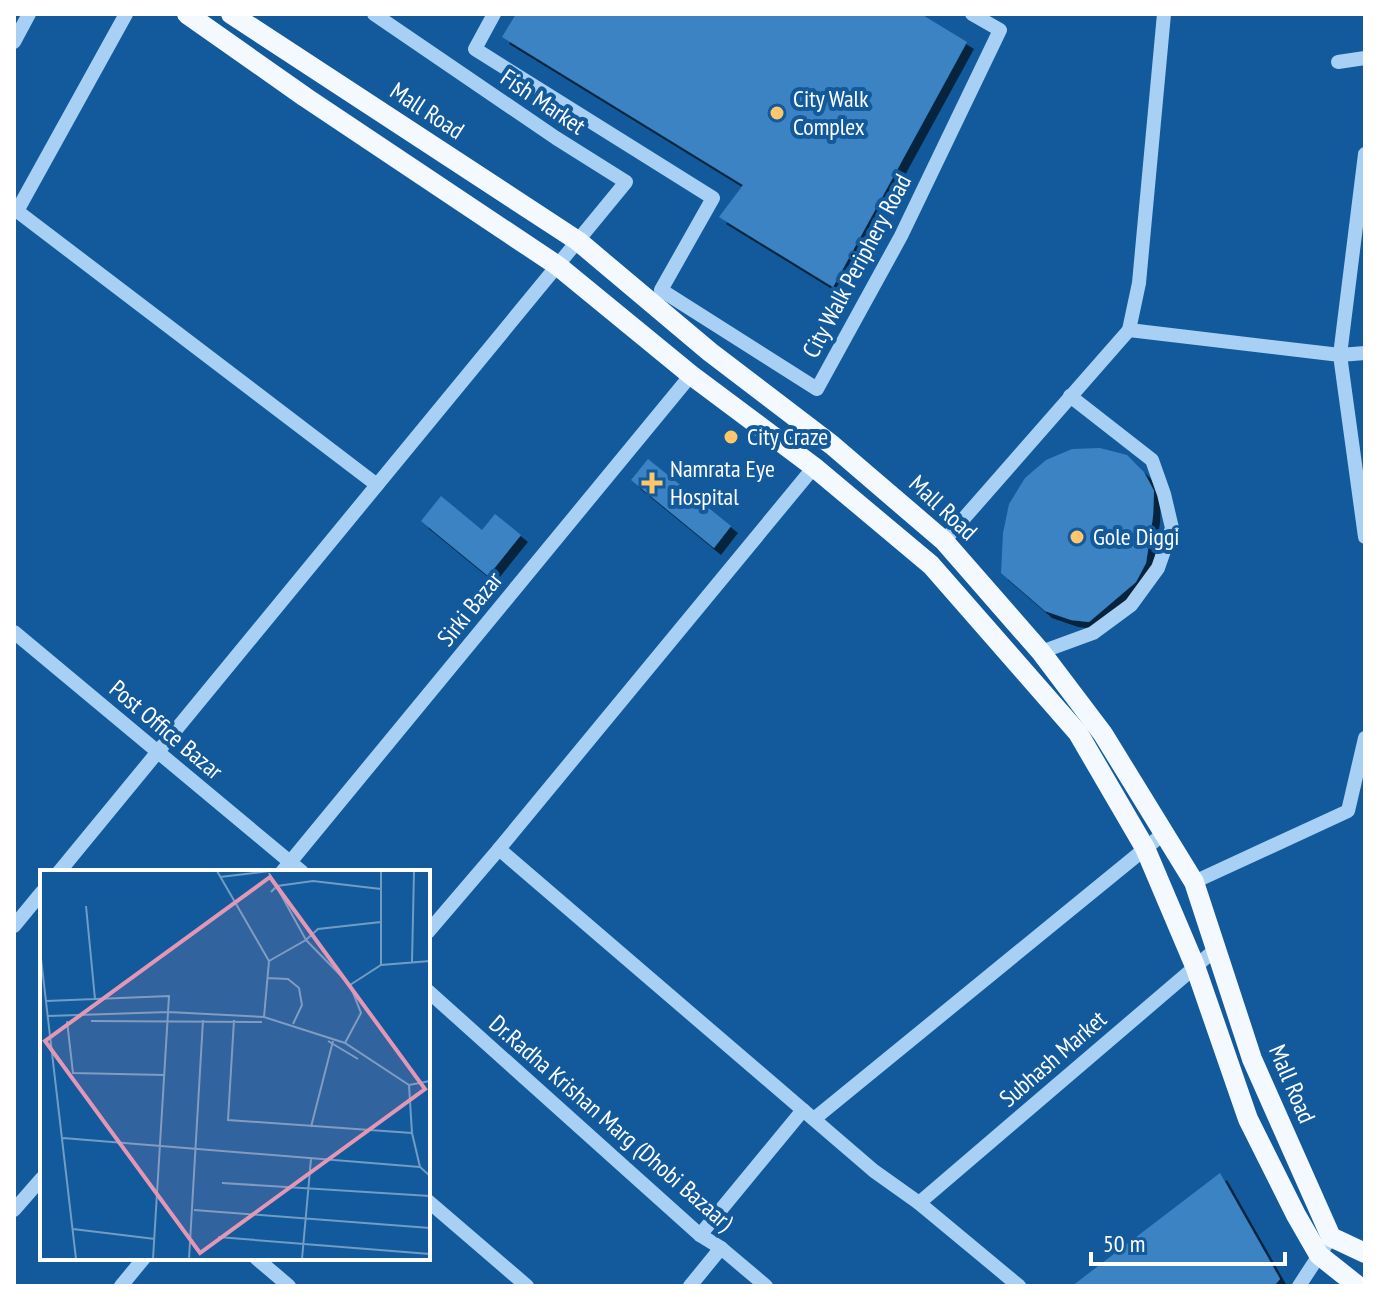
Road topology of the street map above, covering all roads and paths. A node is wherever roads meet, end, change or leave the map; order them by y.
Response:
1 (29, 14) edge
2 (126, 14) edge
3 (187, 14) edge
4 (231, 14) edge
5 (374, 14) edge
6 (494, 14) edge
7 (972, 14) edge
8 (1164, 14) edge
9 (14, 42) edge
10 (1365, 58) edge
11 (1338, 62) dead end
12 (1365, 154) edge
13 (578, 241) junction
14 (558, 266) junction
15 (1129, 330) junction
16 (723, 332) junction
17 (710, 352) junction
18 (1365, 353) edge
19 (1340, 355) junction
20 (691, 375) junction
21 (1070, 396) junction
22 (814, 467) junction
23 (377, 485) junction
24 (1365, 537) edge
25 (944, 541) junction
26 (14, 632) edge
27 (1041, 652) junction
28 (1365, 738) edge
29 (157, 752) junction
30 (1163, 834) junction
31 (1145, 848) junction
32 (499, 849) junction
33 (291, 868) edge
34 (61, 870) edge
35 (1194, 882) junction
36 (40, 894) edge
37 (14, 926) edge
38 (430, 930) edge
39 (1216, 949) junction
40 (1195, 966) junction
41 (430, 993) edge
42 (809, 1115) junction
43 (40, 1180) edge
44 (430, 1203) edge
45 (919, 1203) junction
46 (14, 1210) edge
47 (700, 1235) junction
48 (1331, 1237) junction
49 (721, 1248) junction
50 (1365, 1253) edge
51 (1319, 1255) junction
52 (142, 1260) edge
53 (258, 1260) edge
54 (121, 1286) edge
55 (289, 1286) edge
56 (527, 1286) edge
57 (690, 1286) edge
58 (766, 1286) edge
59 (1019, 1286) edge
60 (1299, 1286) edge
61 (1358, 1286) edge

1 - 9 street
2 - 23 street
3 - 14 main road
4 - 13 main road, Mall Road
5 - 13 street, Fish Market
6 - 16 street, City Walk Periphery Road
7 - 16 street, City Walk Periphery Road
8 - 15 street
10 - 11 street
12 - 19 street
13 - 14 street
13 - 17 main road, Mall Road
14 - 20 main road
14 - 23 street
15 - 19 street
15 - 21 street
16 - 17 street
17 - 25 main road, Mall Road
18 - 19 street
19 - 24 street
20 - 22 main road
20 - 33 street, Sirki Bazar
21 - 25 street
21 - 27 street
22 - 31 main road
22 - 32 street
23 - 29 street
25 - 27 main road, Mall Road
26 - 29 street, Post Office Bazar
27 - 30 main road, Mall Road
28 - 35 street
29 - 33 street, Post Office Bazar
29 - 34 street
30 - 31 street
30 - 35 main road, Mall Road
31 - 40 main road
31 - 42 street
32 - 38 street
32 - 42 street
35 - 39 main road, Mall Road
36 - 37 street
39 - 40 street, Subhash Market
39 - 48 main road, Mall Road
40 - 45 street, Subhash Market
40 - 51 main road
41 - 47 street, Dr.Radha Krishan Marg (Dhobi Bazaar)
42 - 45 street
42 - 47 street
43 - 46 street
44 - 56 street
45 - 59 street
47 - 49 street, Dr.Radha Krishan Marg (Dhobi Bazaar)
48 - 50 main road
48 - 51 street
49 - 57 street
49 - 58 street, Dr.Radha Krishan Marg (Dhobi Bazaar)
51 - 60 street
51 - 61 main road
52 - 54 street
53 - 55 street

